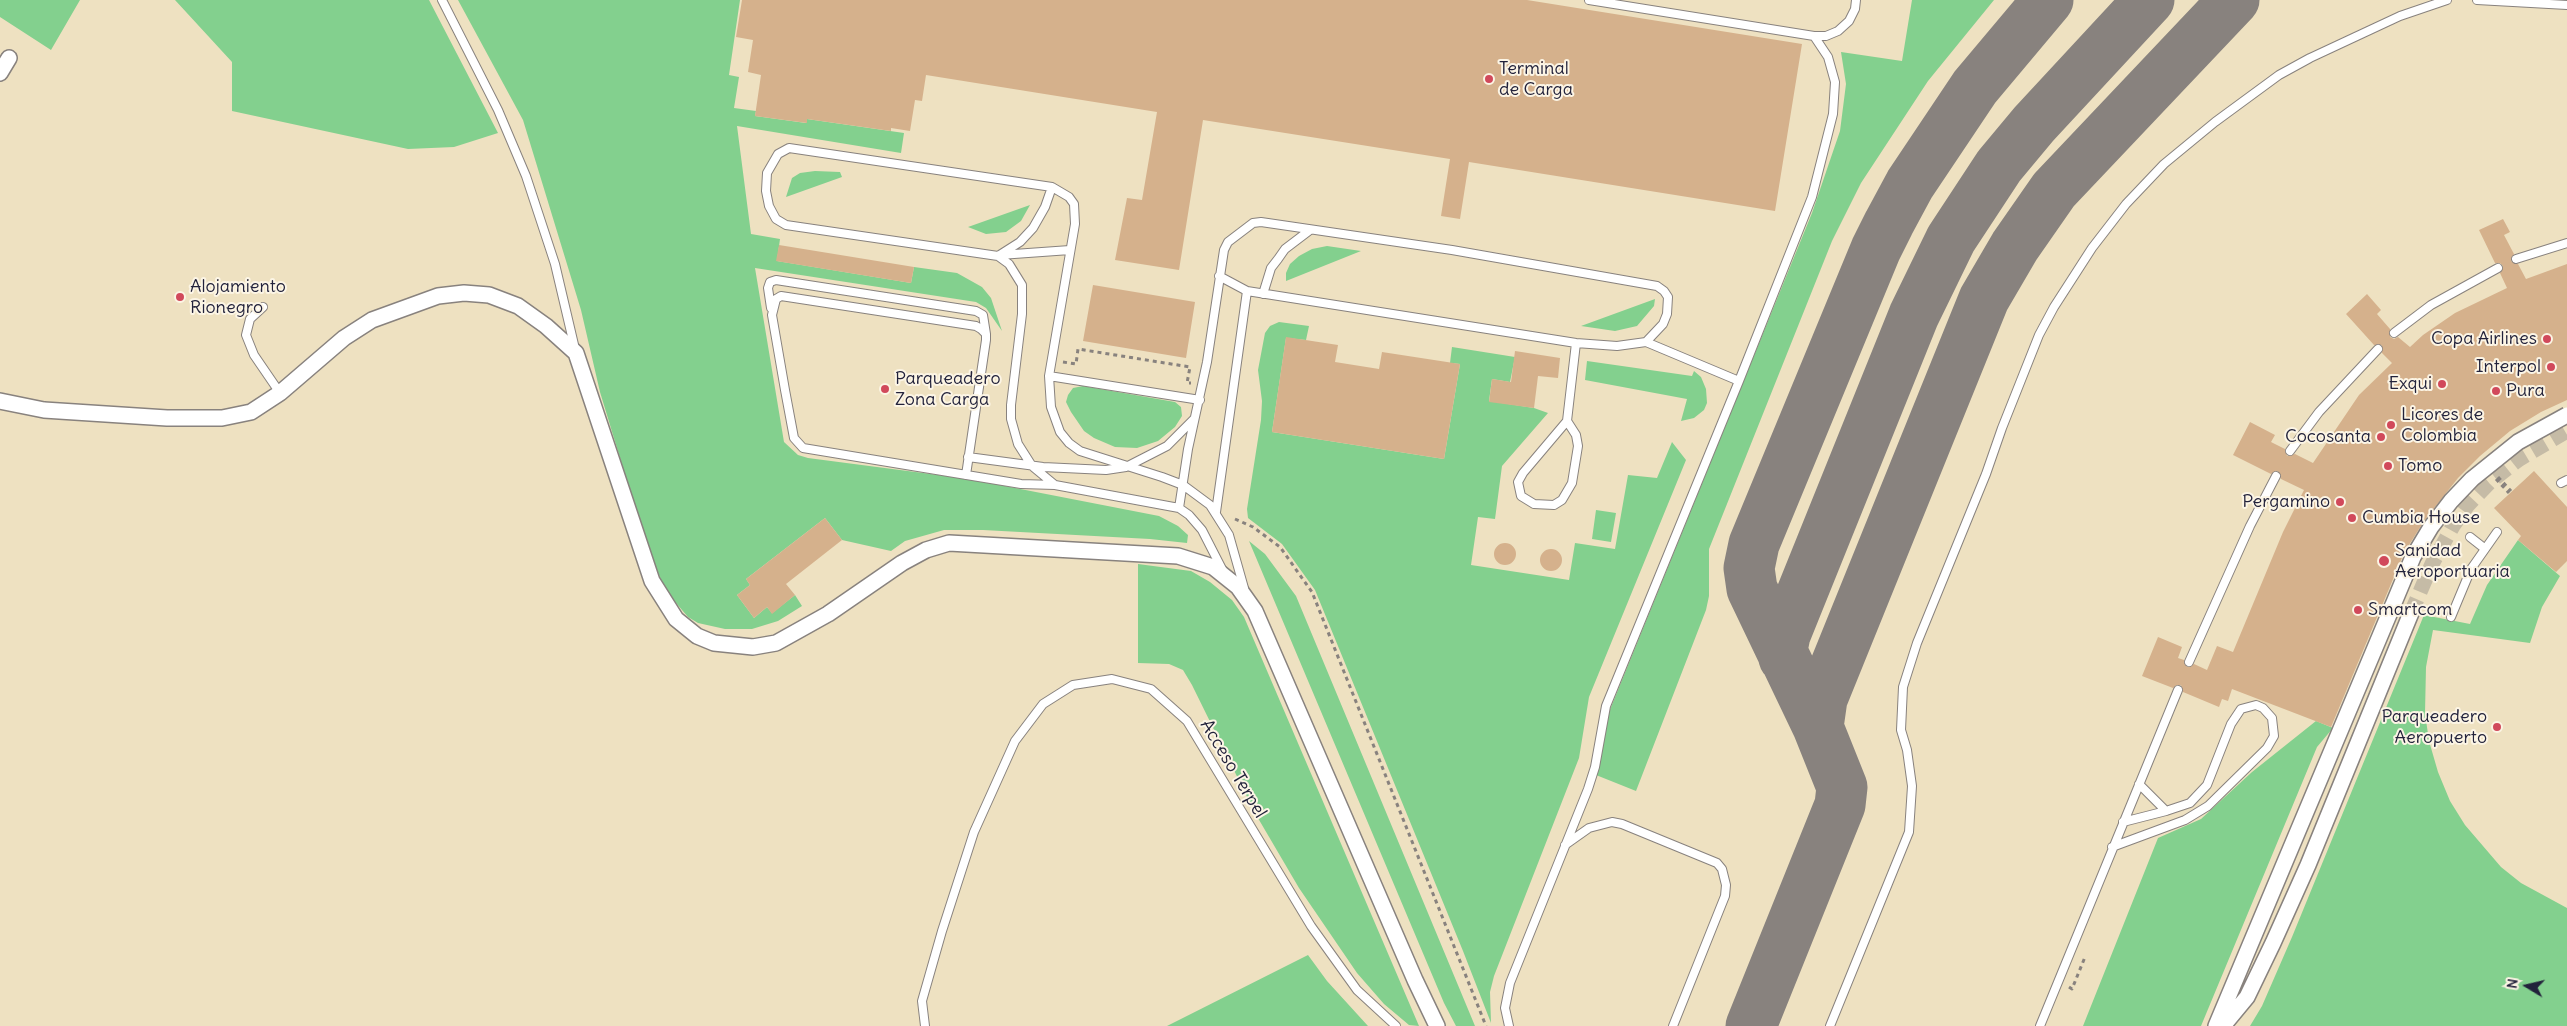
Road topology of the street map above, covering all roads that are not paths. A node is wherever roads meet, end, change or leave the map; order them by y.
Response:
1 (442, 0) edge
2 (1589, 0) edge
3 (1856, 0) edge
4 (2447, 0) edge
5 (2477, 0) edge
6 (2567, 6) edge
7 (1814, 36) junction
8 (9, 58) dead end
9 (0, 74) edge
10 (1052, 187) junction
11 (1310, 230) junction
12 (2567, 243) edge
13 (1070, 250) junction
14 (998, 256) junction
15 (2516, 259) dead end
16 (2498, 268) dead end
17 (1219, 276) junction
18 (1247, 291) junction
19 (1263, 294) junction
20 (264, 307) dead end
21 (772, 315) junction
22 (2394, 333) dead end
23 (986, 334) junction
24 (1646, 342) junction
25 (1576, 343) junction
26 (2378, 349) dead end
27 (576, 353) junction
28 (1048, 376) junction
29 (1740, 381) junction
30 (280, 393) junction
31 (1200, 400) junction
32 (0, 401) edge
33 (2567, 415) edge
34 (1195, 418) junction
35 (1567, 421) junction
36 (2290, 451) dead end
37 (968, 457) junction
38 (1032, 466) junction
39 (1126, 467) junction
40 (966, 475) junction
41 (2276, 476) dead end
42 (1055, 485) junction
43 (1182, 485) junction
44 (1178, 508) junction
45 (1216, 512) junction
46 (2497, 532) dead end
47 (2470, 537) dead end
48 (2484, 548) junction
49 (1226, 577) junction
50 (1246, 596) junction
51 (2411, 613) tunnel mouth
52 (2451, 616) dead end
53 (2189, 662) dead end
54 (2178, 690) dead end
55 (2139, 784) junction
56 (2166, 811) junction
57 (2123, 822) junction
58 (1564, 846) junction
59 (2112, 847) junction
60 (925, 1026) edge
61 (1396, 1026) edge
62 (1438, 1026) edge
63 (1510, 1026) edge
64 (1673, 1026) edge
65 (1830, 1026) edge
66 (2040, 1026) edge
67 (2216, 1026) edge
68 (2223, 1026) edge

1 - 27 lane
2 - 7 lane
3 - 7 lane
4 - 65 lane
5 - 6 lane
7 - 29 lane
8 - 9 street
10 - 13 lane
10 - 14 lane
10 - 14 lane
11 - 17 lane
11 - 19 lane
11 - 24 lane
12 - 15 lane
13 - 14 lane
13 - 28 lane
14 - 38 lane
16 - 22 lane
17 - 18 lane
17 - 31 lane
18 - 19 lane
18 - 45 lane
19 - 25 lane
20 - 30 lane
21 - 23 lane
21 - 23 lane
21 - 40 lane
23 - 37 lane
24 - 25 lane
24 - 29 lane
25 - 35 lane
26 - 36 lane
27 - 30 street
27 - 49 street
28 - 31 lane
28 - 39 lane
29 - 58 lane
30 - 32 street
31 - 34 lane
33 - 67 street, bridge
34 - 39 lane
34 - 43 lane
35 - 35 lane
37 - 38 lane
37 - 40 lane
38 - 39 lane
38 - 42 lane
39 - 43 lane
40 - 42 lane
41 - 53 lane
42 - 44 lane
43 - 44 lane
43 - 45 lane
44 - 49 lane
45 - 50 lane
46 - 48 lane
47 - 48 lane
48 - 52 lane
49 - 50 street
50 - 62 street
51 - 68 street
54 - 55 lane
55 - 56 lane
55 - 57 lane
56 - 57 lane
56 - 59 lane
57 - 59 lane
58 - 63 lane
58 - 64 lane
59 - 66 lane
60 - 61 lane, Acceso Terpel

